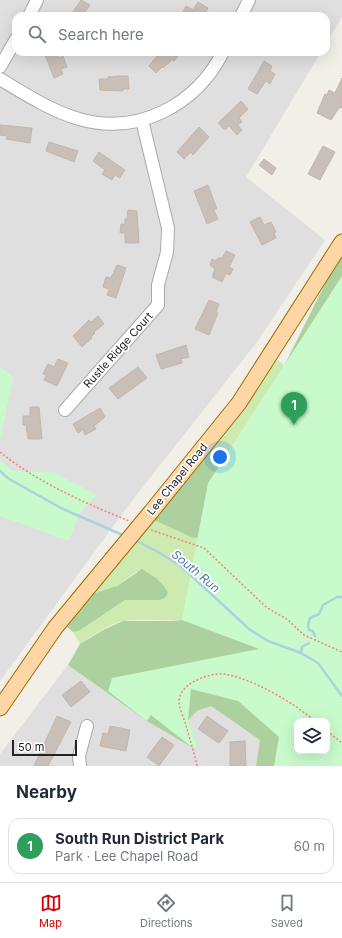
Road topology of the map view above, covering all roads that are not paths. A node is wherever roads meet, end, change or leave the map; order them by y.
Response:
1 (37, 0) edge
2 (249, 0) edge
3 (31, 12) edge
4 (243, 12) edge
5 (12, 45) edge
6 (221, 56) edge
7 (0, 67) edge
8 (0, 79) edge
9 (142, 120) junction
10 (342, 242) edge
11 (65, 410) dead end
12 (0, 708) edge
13 (86, 726) dead end
14 (80, 766) edge

1 - 3 street
2 - 4 street
5 - 7 street
6 - 9 street
8 - 9 street
9 - 11 street, Rustle Ridge Court
10 - 12 main road, Lee Chapel Road, bridge
13 - 14 street

